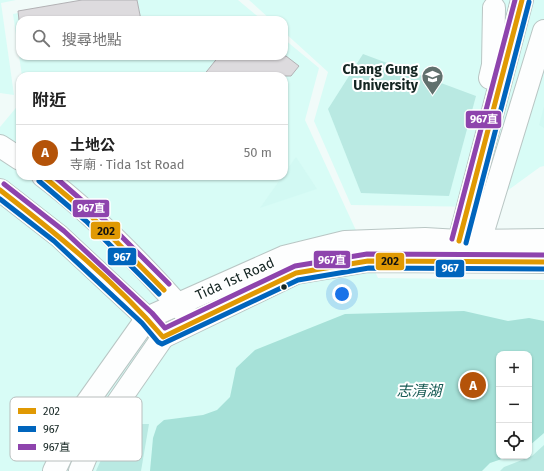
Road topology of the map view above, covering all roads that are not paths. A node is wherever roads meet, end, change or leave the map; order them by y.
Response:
1 (522, 0) edge
2 (494, 8) dead end
3 (544, 31) edge
4 (0, 146) edge
5 (16, 156) edge
6 (48, 180) edge
7 (0, 190) edge
8 (459, 214) dead end
9 (504, 216) dead end
10 (462, 240) junction
11 (544, 240) edge
12 (470, 261) junction
13 (544, 262) edge
14 (178, 304) junction
15 (147, 318) junction
16 (194, 323) junction
17 (163, 337) junction
18 (91, 397) edge
19 (122, 397) edge
20 (59, 461) edge
21 (84, 461) edge
22 (54, 471) edge
23 (80, 471) edge

1 - 10 street
2 - 10 street
3 - 10 street
4 - 5 street
6 - 14 street, Tida 1st Road
7 - 15 street
8 - 9 street
10 - 11 street, Tida 1st Road
10 - 12 street
10 - 14 street, Tida 1st Road
12 - 13 street, Tida 1st Road
12 - 16 street, Tida 1st Road
14 - 15 street, Tida 1st Road
14 - 16 street, Tida 1st Road
15 - 17 street
15 - 18 street
16 - 17 street, Tida 1st Road
17 - 19 street
20 - 22 street
21 - 23 street

